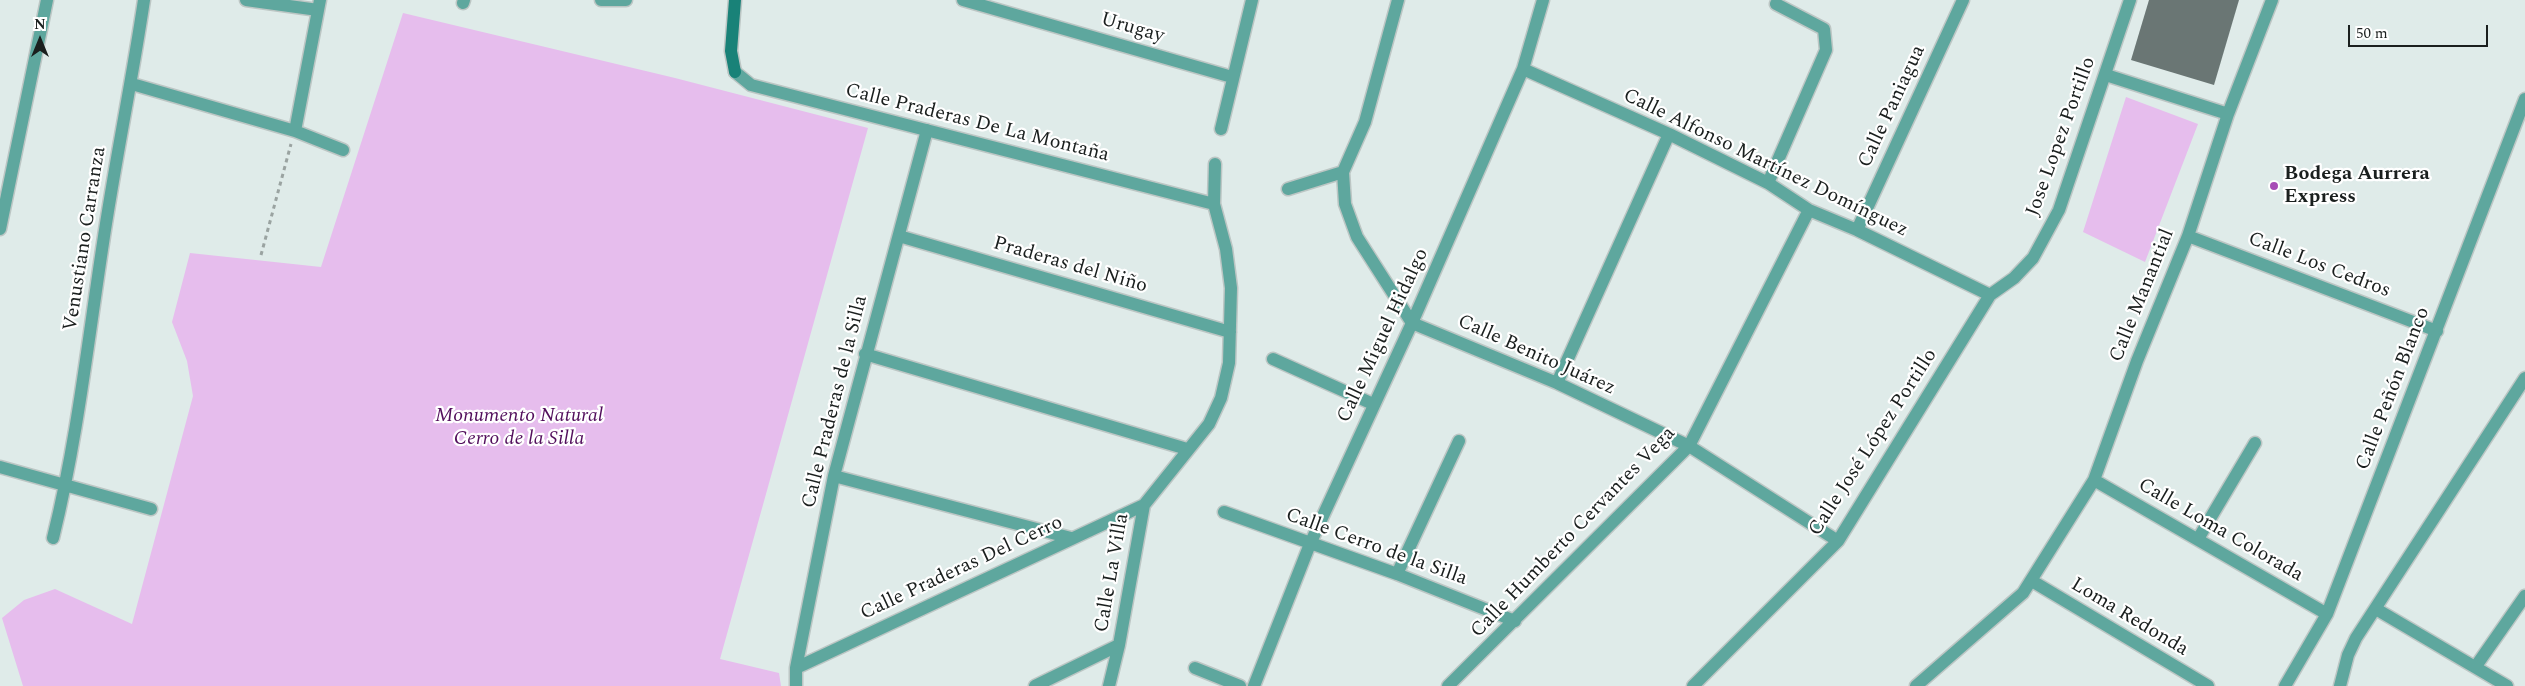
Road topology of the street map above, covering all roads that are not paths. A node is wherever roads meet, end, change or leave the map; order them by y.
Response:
1 (47, 0) edge
2 (144, 0) edge
3 (246, 0) edge
4 (601, 0) edge
5 (626, 0) edge
6 (735, 0) edge
7 (963, 0) edge
8 (1252, 0) edge
9 (1398, 0) edge
10 (1543, 0) edge
11 (1963, 0) edge
12 (2130, 0) edge
13 (2272, 0) edge
14 (1776, 4) dead end
15 (319, 5) edge
16 (1523, 69) junction
17 (2106, 75) junction
18 (1232, 77) junction
19 (132, 84) junction
20 (2525, 99) edge
21 (2228, 114) junction
22 (1221, 129) dead end
23 (927, 130) junction
24 (295, 131) junction
25 (1669, 134) junction
26 (343, 150) dead end
27 (1215, 164) dead end
28 (1343, 172) junction
29 (1768, 183) junction
30 (1288, 189) dead end
31 (1214, 204) junction
32 (1809, 210) junction
33 (0, 229) edge
34 (1857, 230) junction
35 (899, 236) junction
36 (2188, 236) junction
37 (1990, 295) junction
38 (1412, 323) junction
39 (2437, 331) junction
40 (1230, 332) junction
41 (865, 354) junction
42 (1273, 359) dead end
43 (2525, 378) edge
44 (1557, 383) junction
45 (1373, 404) junction
46 (1459, 441) dead end
47 (2255, 443) dead end
48 (1689, 446) junction
49 (1187, 449) junction
50 (0, 468) edge
51 (834, 476) junction
52 (2094, 480) junction
53 (66, 485) junction
54 (1144, 504) junction
55 (151, 510) dead end
56 (1224, 512) dead end
57 (53, 538) dead end
58 (1071, 538) junction
59 (2198, 539) junction
60 (1838, 541) junction
61 (1310, 544) junction
62 (1397, 574) junction
63 (2032, 581) junction
64 (2525, 596) edge
65 (2376, 609) junction
66 (2327, 614) junction
67 (1515, 621) junction
68 (1119, 645) junction
69 (2476, 666) junction
70 (796, 668) junction
71 (1195, 668) dead end
72 (796, 686) edge
73 (1035, 686) edge
74 (1110, 686) edge
75 (1240, 686) edge
76 (1254, 686) edge
77 (1448, 686) edge
78 (1693, 686) edge
79 (1916, 686) edge
80 (2208, 686) edge
81 (2285, 686) edge
82 (2340, 686) edge
83 (2507, 686) edge

1 - 33 street
2 - 19 street, Venustiano Carranza
3 - 15 street
4 - 5 street
6 - 23 street, Calle Praderas De La Montaña
7 - 18 street, Urugay
8 - 18 street
9 - 28 street
10 - 16 street, Calle Miguel Hidalgo
11 - 34 street, Calle Paniagua
12 - 17 street, Jose Lopez Portillo
13 - 21 street, Calle Manantial
14 - 29 street
15 - 24 street
16 - 25 street, Calle Alfonso Martínez Domínguez
16 - 38 street, Calle Miguel Hidalgo
17 - 21 street
17 - 37 street, Jose Lopez Portillo
18 - 22 street
19 - 24 street
19 - 53 street, Venustiano Carranza
20 - 39 street, Calle Peñón Blanco
21 - 36 street, Calle Manantial
23 - 31 street, Calle Praderas De La Montaña
23 - 35 street, Calle Praderas de la Silla
24 - 26 street
25 - 29 street, Calle Alfonso Martínez Domínguez
25 - 44 street
27 - 31 street, Calle La Villa
28 - 30 street
28 - 38 street
29 - 32 street, Calle Alfonso Martínez Domínguez
31 - 40 street, Calle La Villa
32 - 34 street, Calle Alfonso Martínez Domínguez
32 - 48 street, Calle Humberto Cervantes Vega
34 - 37 street, Calle Alfonso Martínez Domínguez
35 - 40 street, Praderas del Niño
35 - 41 street, Calle Praderas de la Silla
36 - 39 street, Calle Los Cedros
36 - 52 street, Calle Manantial
37 - 60 street, Calle José López Portillo
38 - 44 street, Calle Benito Juárez
38 - 45 street, Calle Miguel Hidalgo
39 - 66 street, Calle Peñón Blanco
40 - 49 street, Calle La Villa
41 - 49 street
41 - 51 street, Calle Praderas de la Silla
42 - 45 street
43 - 65 street
44 - 48 street, Calle Benito Juárez
45 - 61 street, Calle Miguel Hidalgo
46 - 62 street
47 - 59 street
48 - 60 street, Calle Benito Juárez
48 - 67 street, Calle Humberto Cervantes Vega
49 - 54 street, Calle La Villa
50 - 53 street
51 - 58 street
51 - 70 street, Calle Praderas de la Silla
52 - 59 street, Calle Loma Colorada
52 - 63 street, Calle Manantial
53 - 55 street
53 - 57 street, Venustiano Carranza
54 - 58 street, Calle Praderas Del Cerro
54 - 68 street, Calle La Villa
56 - 61 street, Calle Cerro de la Silla
58 - 70 street, Calle Praderas Del Cerro
59 - 66 street, Calle Loma Colorada
60 - 78 street, Calle José López Portillo
61 - 62 street, Calle Cerro de la Silla
61 - 76 street, Calle Miguel Hidalgo
62 - 67 street, Calle Cerro de la Silla
63 - 79 street, Calle Manantial
63 - 80 street, Loma Redonda
64 - 69 street
65 - 69 street
65 - 82 street
66 - 81 street, Calle Peñón Blanco
67 - 77 street, Calle Humberto Cervantes Vega
68 - 73 street
68 - 74 street, Calle La Villa
69 - 83 street
70 - 72 street, Calle Praderas de la Silla
71 - 75 street

